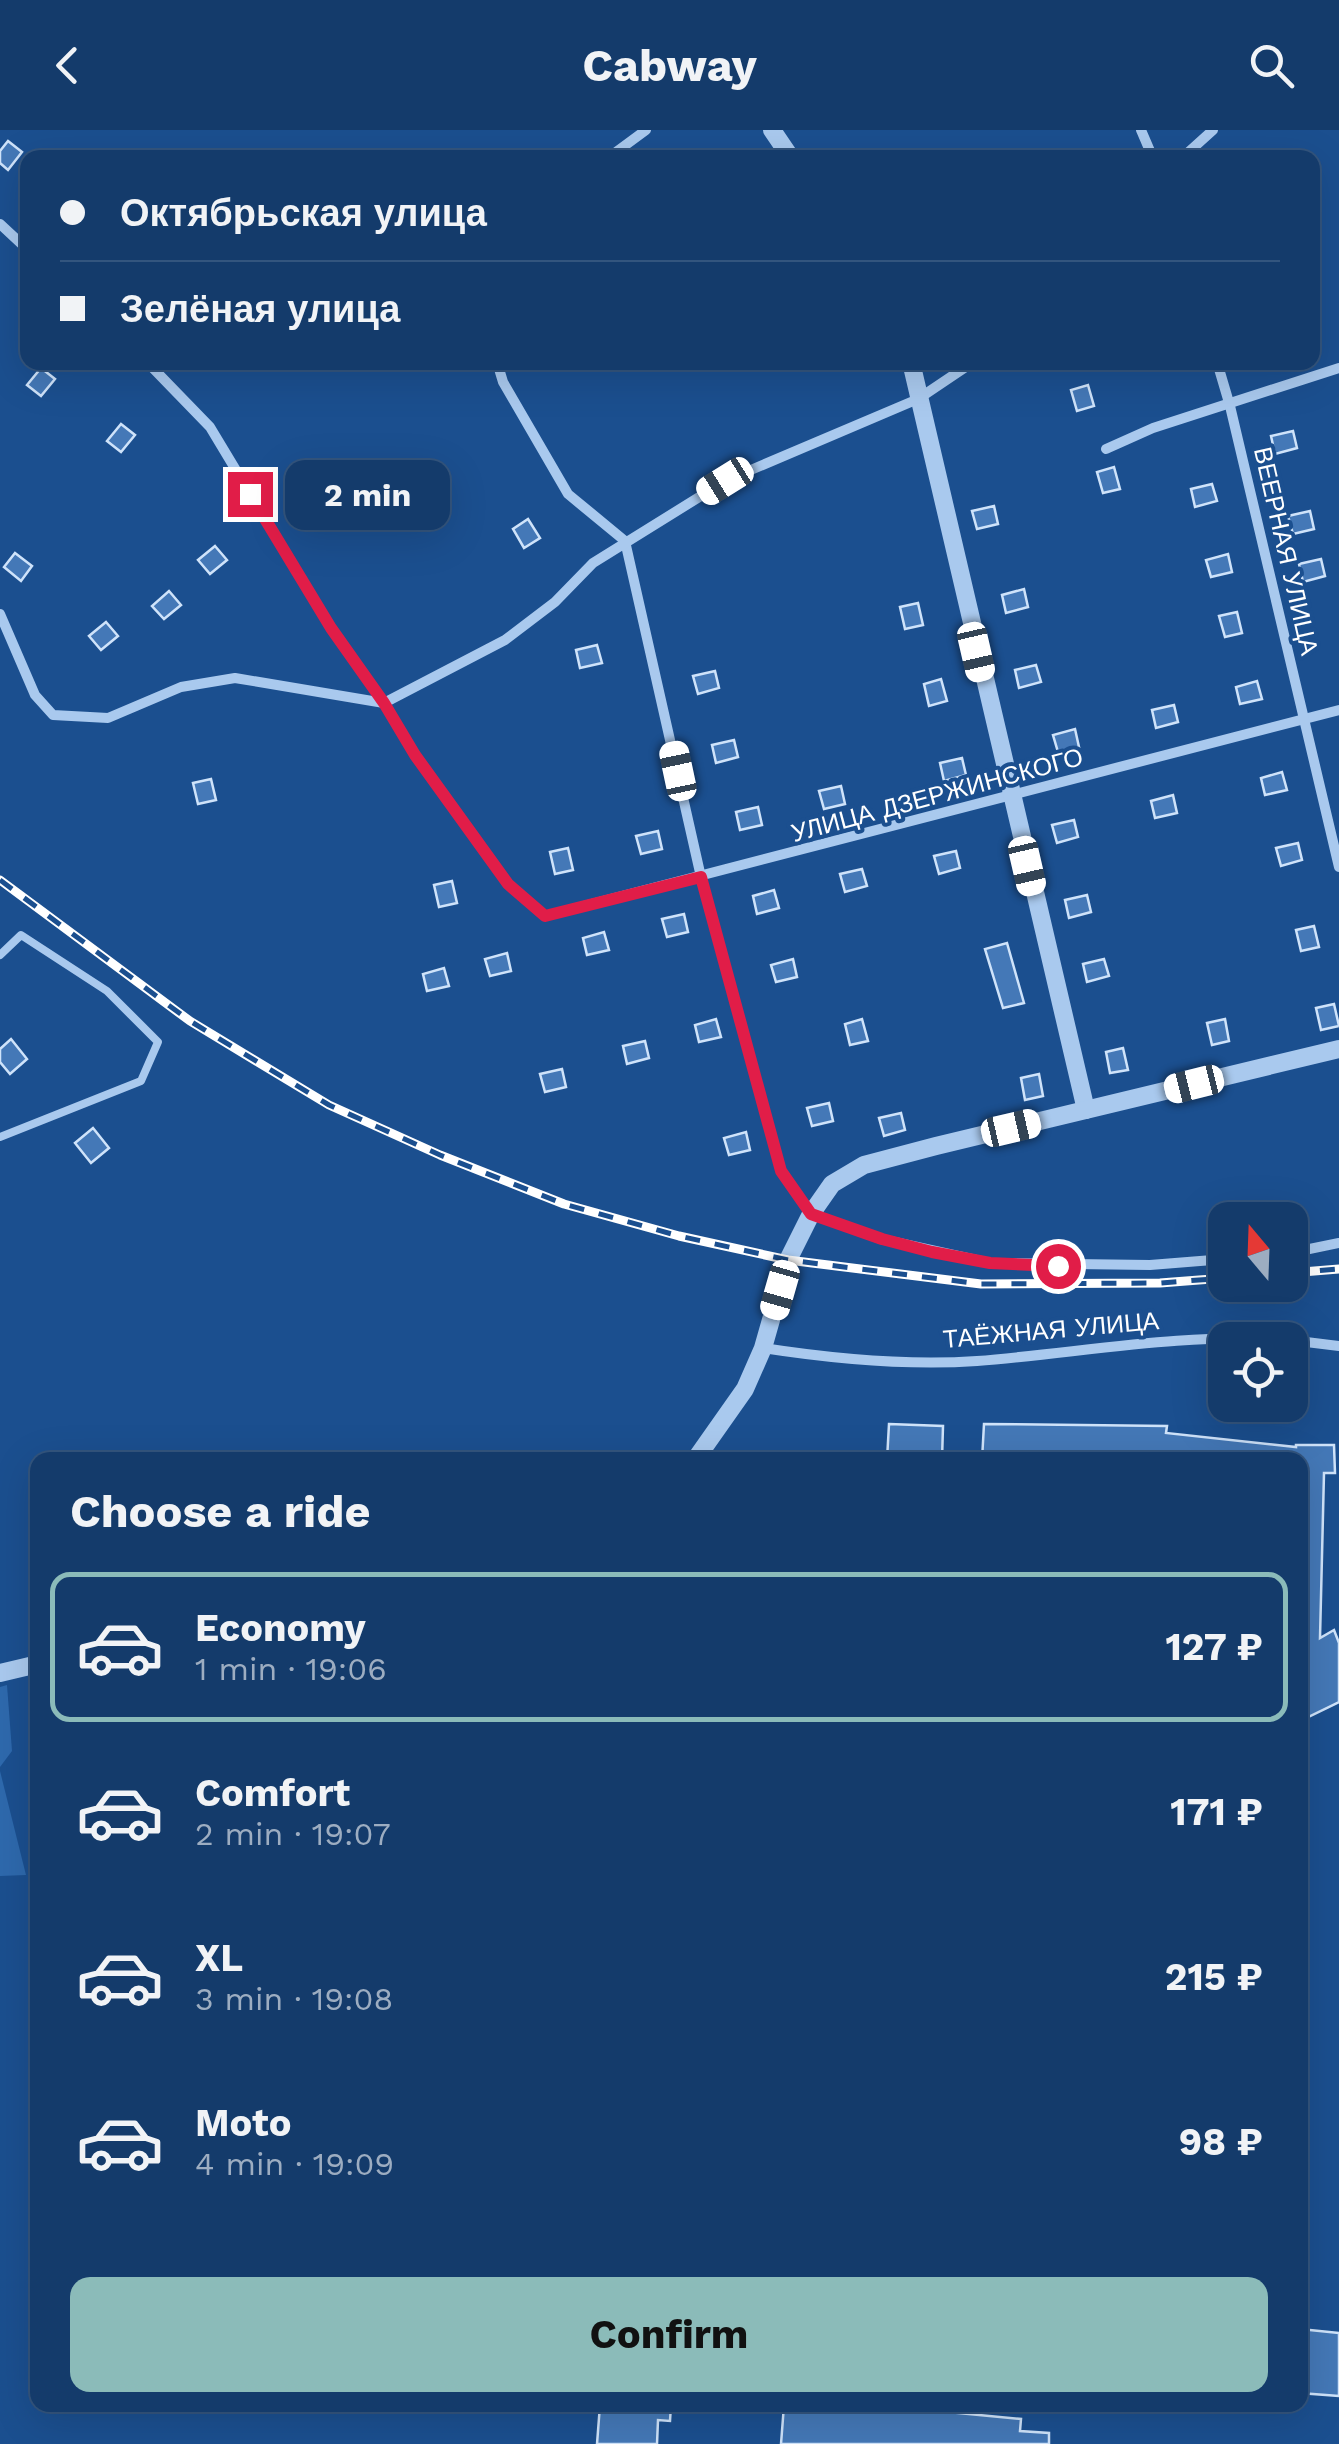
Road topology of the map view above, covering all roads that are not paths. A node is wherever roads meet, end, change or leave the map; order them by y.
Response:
1 (646, 130) edge
2 (1213, 130) edge
3 (619, 150) edge
4 (1191, 150) edge
5 (0, 224) edge
6 (20, 243) edge
7 (1339, 368) edge
8 (156, 370) edge
9 (499, 370) edge
10 (913, 370) edge
11 (962, 370) edge
12 (1219, 370) edge
13 (918, 399) junction
14 (1230, 406) junction
15 (1106, 449) dead end
16 (625, 541) junction
17 (0, 614) edge
18 (384, 703) junction
19 (1339, 710) edge
20 (1305, 719) junction
21 (1010, 796) junction
22 (1339, 867) edge
23 (701, 877) junction
24 (0, 955) edge
25 (1339, 1049) edge
26 (1086, 1110) junction
27 (0, 1137) edge
28 (811, 1214) junction
29 (1339, 1243) edge
30 (1308, 1249) edge
31 (1208, 1260) edge
32 (1208, 1339) edge
33 (1308, 1342) edge
34 (1339, 1346) edge
35 (763, 1348) junction
36 (700, 1452) edge
37 (30, 1666) edge
38 (0, 1673) edge

1 - 3 street
2 - 4 street
5 - 6 street
7 - 14 street
8 - 18 street
9 - 16 street
10 - 13 street
11 - 13 street
12 - 14 street, ВЕЕРНАЯ УЛИЦА
13 - 16 street
13 - 21 street
14 - 15 street
14 - 20 street, ВЕЕРНАЯ УЛИЦА
16 - 18 street
16 - 23 street
17 - 18 street
18 - 23 street, УЛИЦА ДЗЕРЖИНСКОГО
19 - 20 street, УЛИЦА ДЗЕРЖИНСКОГО
20 - 21 street, УЛИЦА ДЗЕРЖИНСКОГО
20 - 22 street, ВЕЕРНАЯ УЛИЦА
21 - 23 street, УЛИЦА ДЗЕРЖИНСКОГО
21 - 26 street
23 - 28 street
24 - 27 lane
25 - 26 street
26 - 28 street
28 - 31 street
28 - 35 street
29 - 30 street
32 - 35 street, ТАЁЖНАЯ УЛИЦА
33 - 34 street, ТАЁЖНАЯ УЛИЦА
35 - 36 street
37 - 38 street

